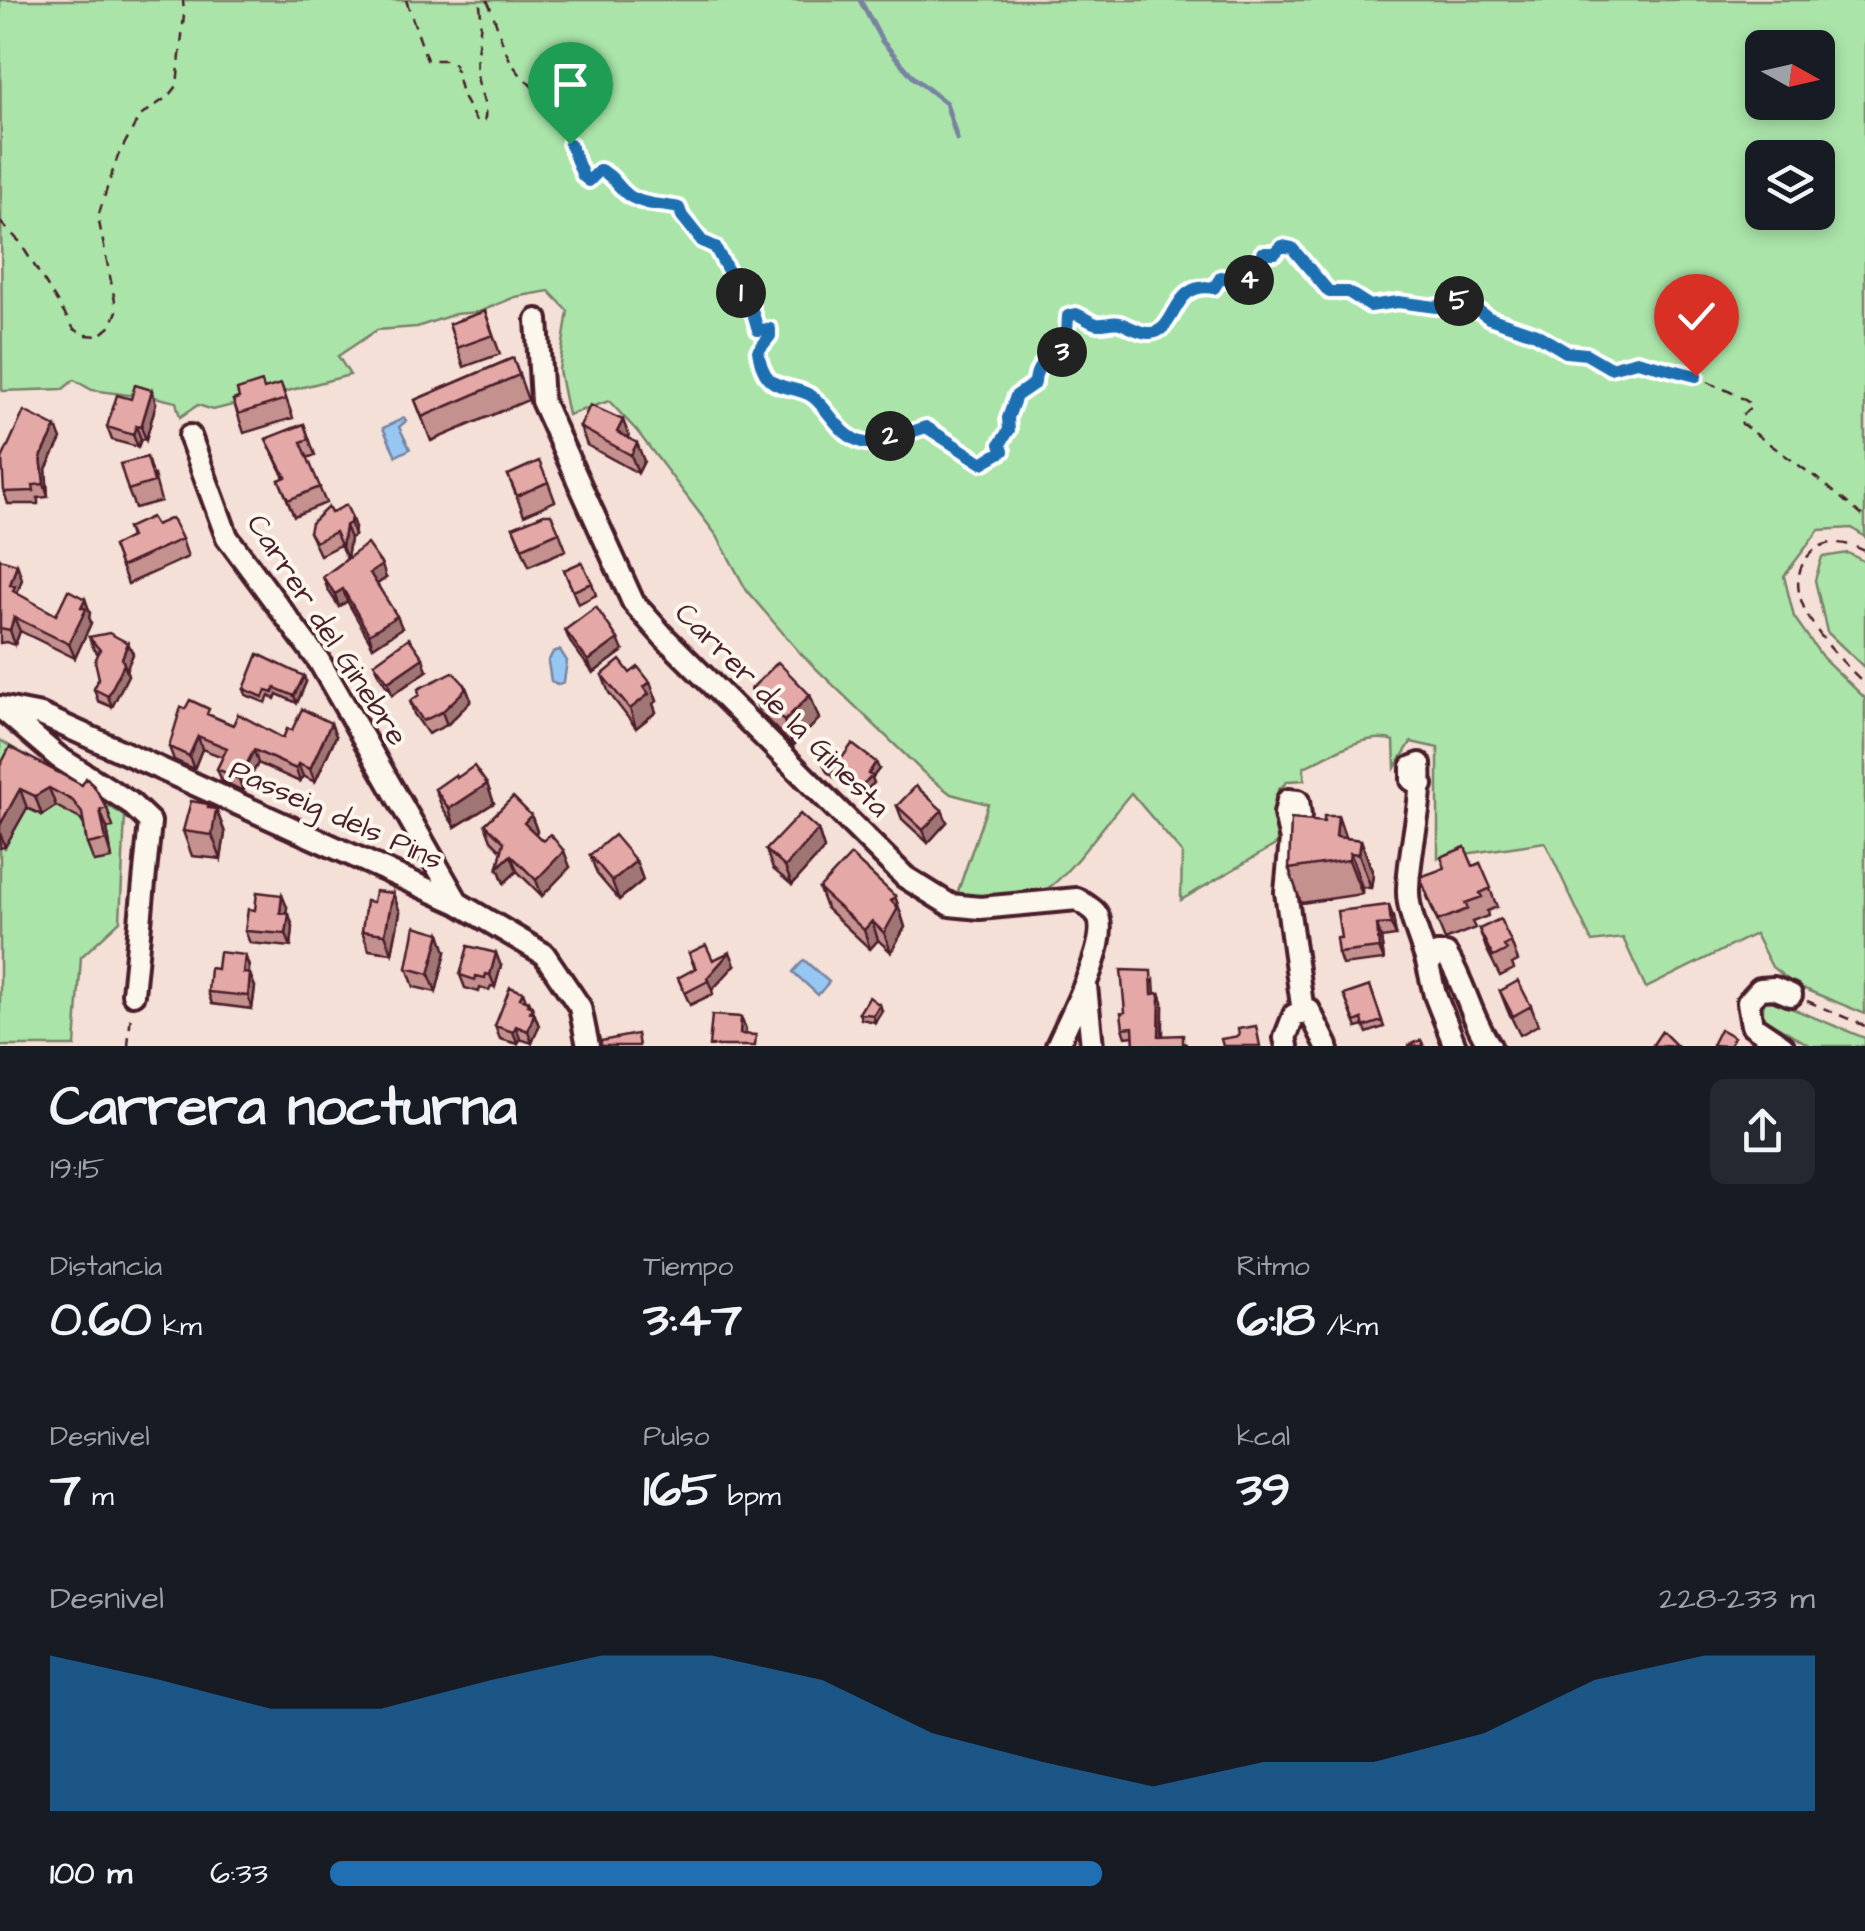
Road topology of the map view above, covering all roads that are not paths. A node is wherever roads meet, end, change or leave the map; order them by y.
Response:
1 (536, 320) dead end
2 (190, 436) dead end
3 (0, 707) edge
4 (1422, 784) dead end
5 (1290, 840) edge
6 (458, 904) junction
7 (1428, 965) junction
8 (1086, 984) junction
9 (133, 994) road end
10 (1791, 995) road end
11 (1303, 1012) junction
12 (1058, 1042) edge
13 (588, 1046) edge
14 (1092, 1046) edge
15 (1287, 1046) edge
16 (1327, 1046) edge
17 (1455, 1046) edge
18 (1490, 1046) edge
19 (1783, 1046) edge

1 - 8 street, Carrer de la Ginesta
2 - 6 street, Carrer del Ginebre
3 - 6 street, Passeig dels Pins
3 - 9 street
4 - 7 street
5 - 11 street
6 - 13 street, Passeig dels Pins
7 - 17 street
7 - 18 street
8 - 12 street
8 - 14 street
10 - 19 street
11 - 15 street
11 - 16 street
12 - 14 street

